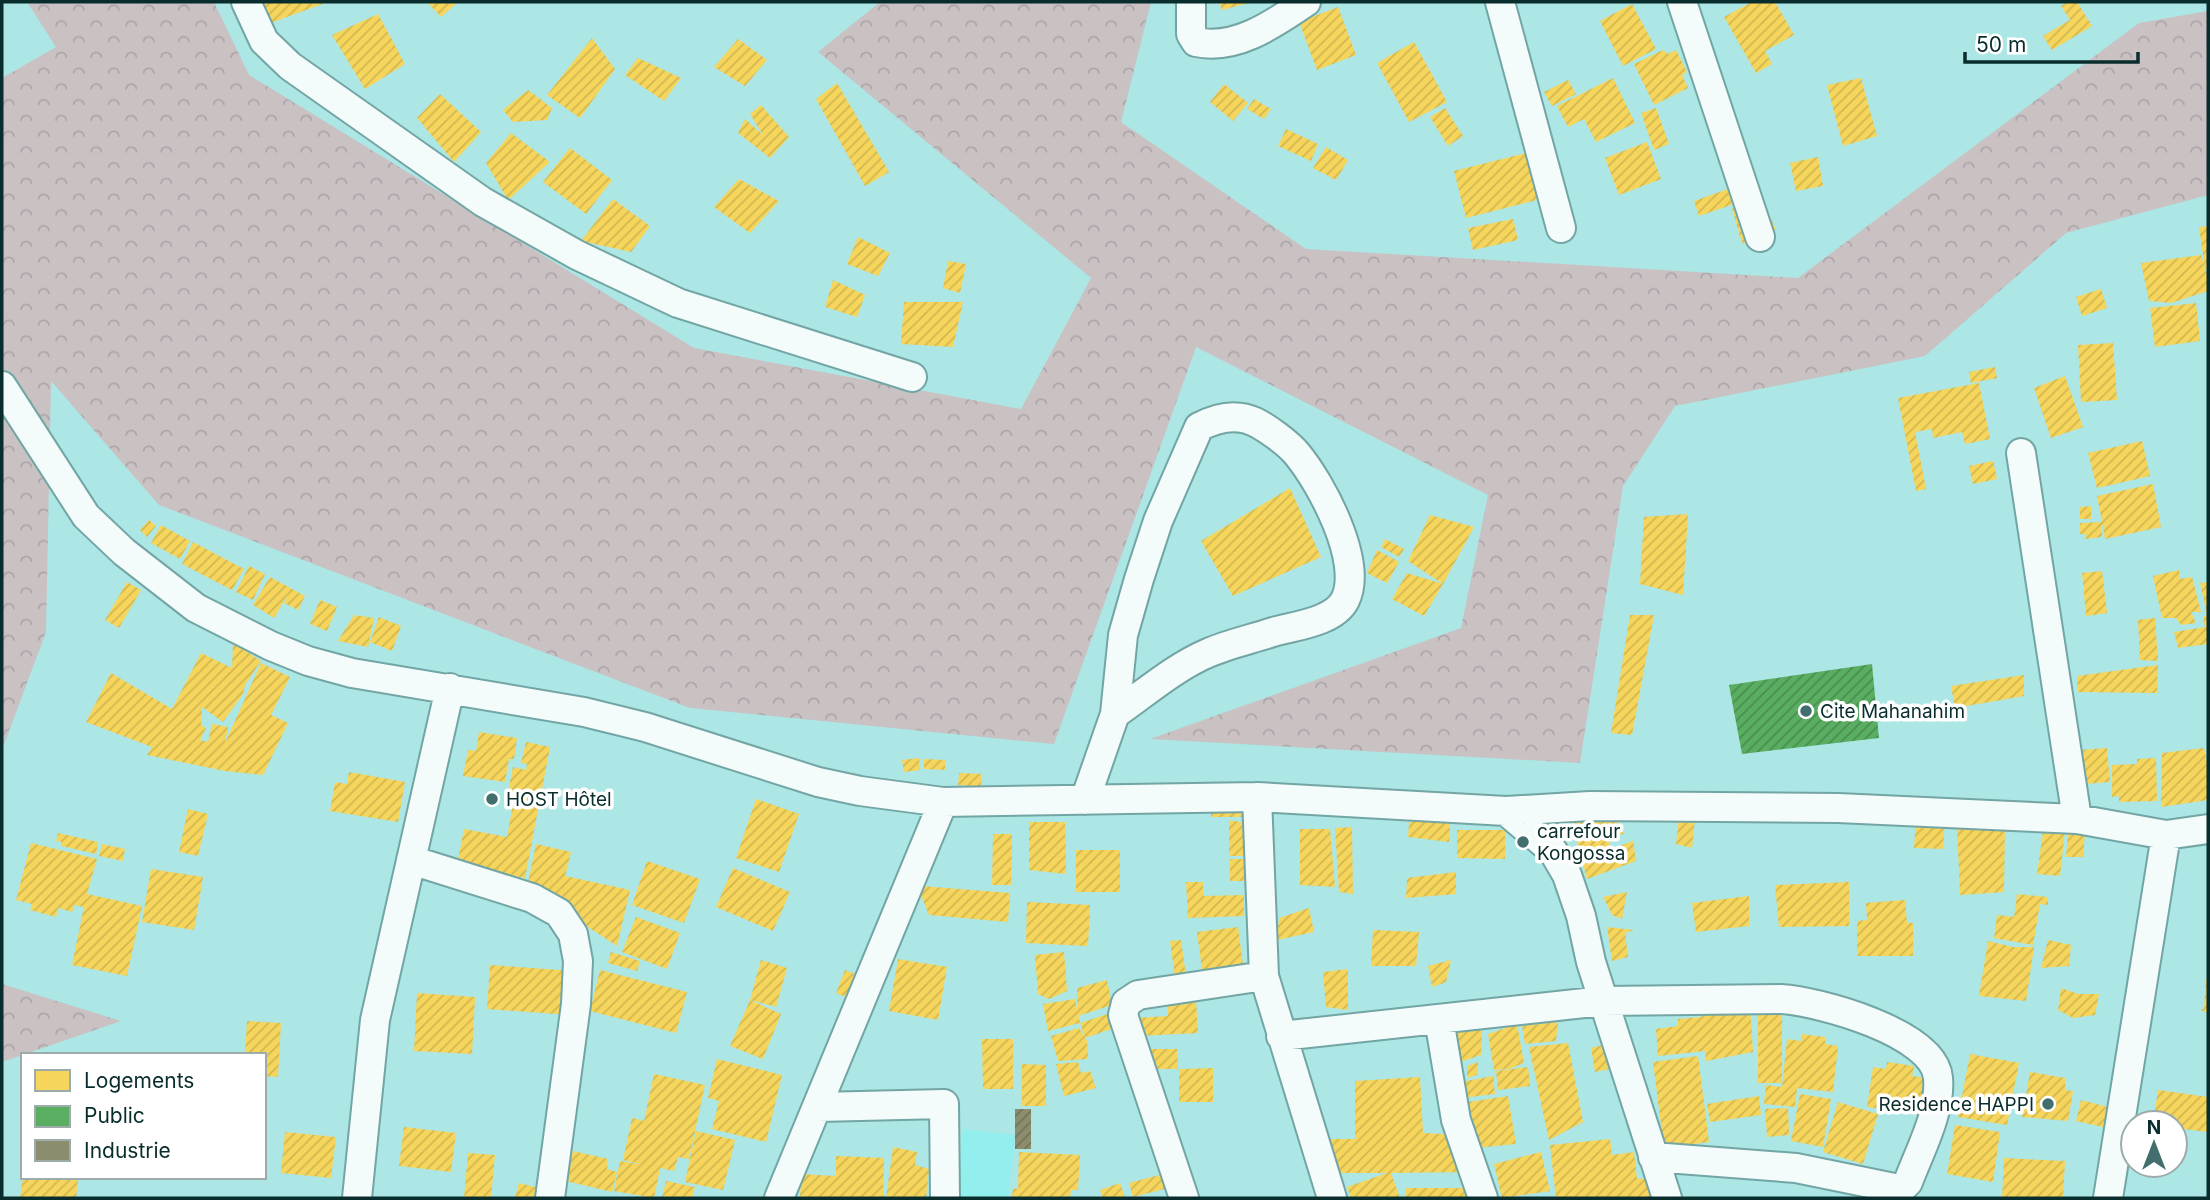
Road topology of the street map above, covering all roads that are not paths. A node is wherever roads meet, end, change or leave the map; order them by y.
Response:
1 (246, 2) edge
2 (1191, 2) edge
3 (1306, 2) edge
4 (1500, 2) edge
5 (1682, 2) edge
6 (1561, 228) dead end
7 (1760, 237) dead end
8 (912, 377) dead end
9 (2, 386) edge
10 (2021, 453) dead end
11 (450, 688) junction
12 (1115, 714) junction
13 (1257, 797) junction
14 (1084, 800) junction
15 (943, 802) junction
16 (1506, 811) junction
17 (2077, 819) junction
18 (2208, 829) edge
19 (2166, 835) junction
20 (411, 860) junction
21 (1264, 976) junction
22 (1604, 1001) junction
23 (1439, 1019) junction
24 (1280, 1036) junction
25 (818, 1107) junction
26 (1653, 1157) junction
27 (357, 1198) edge
28 (550, 1198) edge
29 (779, 1198) edge
30 (945, 1198) edge
31 (1184, 1198) edge
32 (1332, 1198) edge
33 (1483, 1198) edge
34 (1667, 1198) edge
35 (2108, 1198) edge

1 - 8 street
2 - 3 street
4 - 6 street
5 - 7 street
9 - 11 street
10 - 17 street
11 - 15 street
11 - 20 street
12 - 12 street
12 - 14 street
13 - 14 street
13 - 16 street
13 - 21 street
14 - 15 street
15 - 25 street
16 - 17 street
16 - 22 street
17 - 19 street
18 - 19 street
19 - 35 street
20 - 27 street
20 - 28 street
21 - 24 street
21 - 31 street
22 - 23 street
22 - 26 street
22 - 26 street
23 - 24 street
23 - 33 street
24 - 32 street
25 - 29 street
25 - 30 street
26 - 34 street

